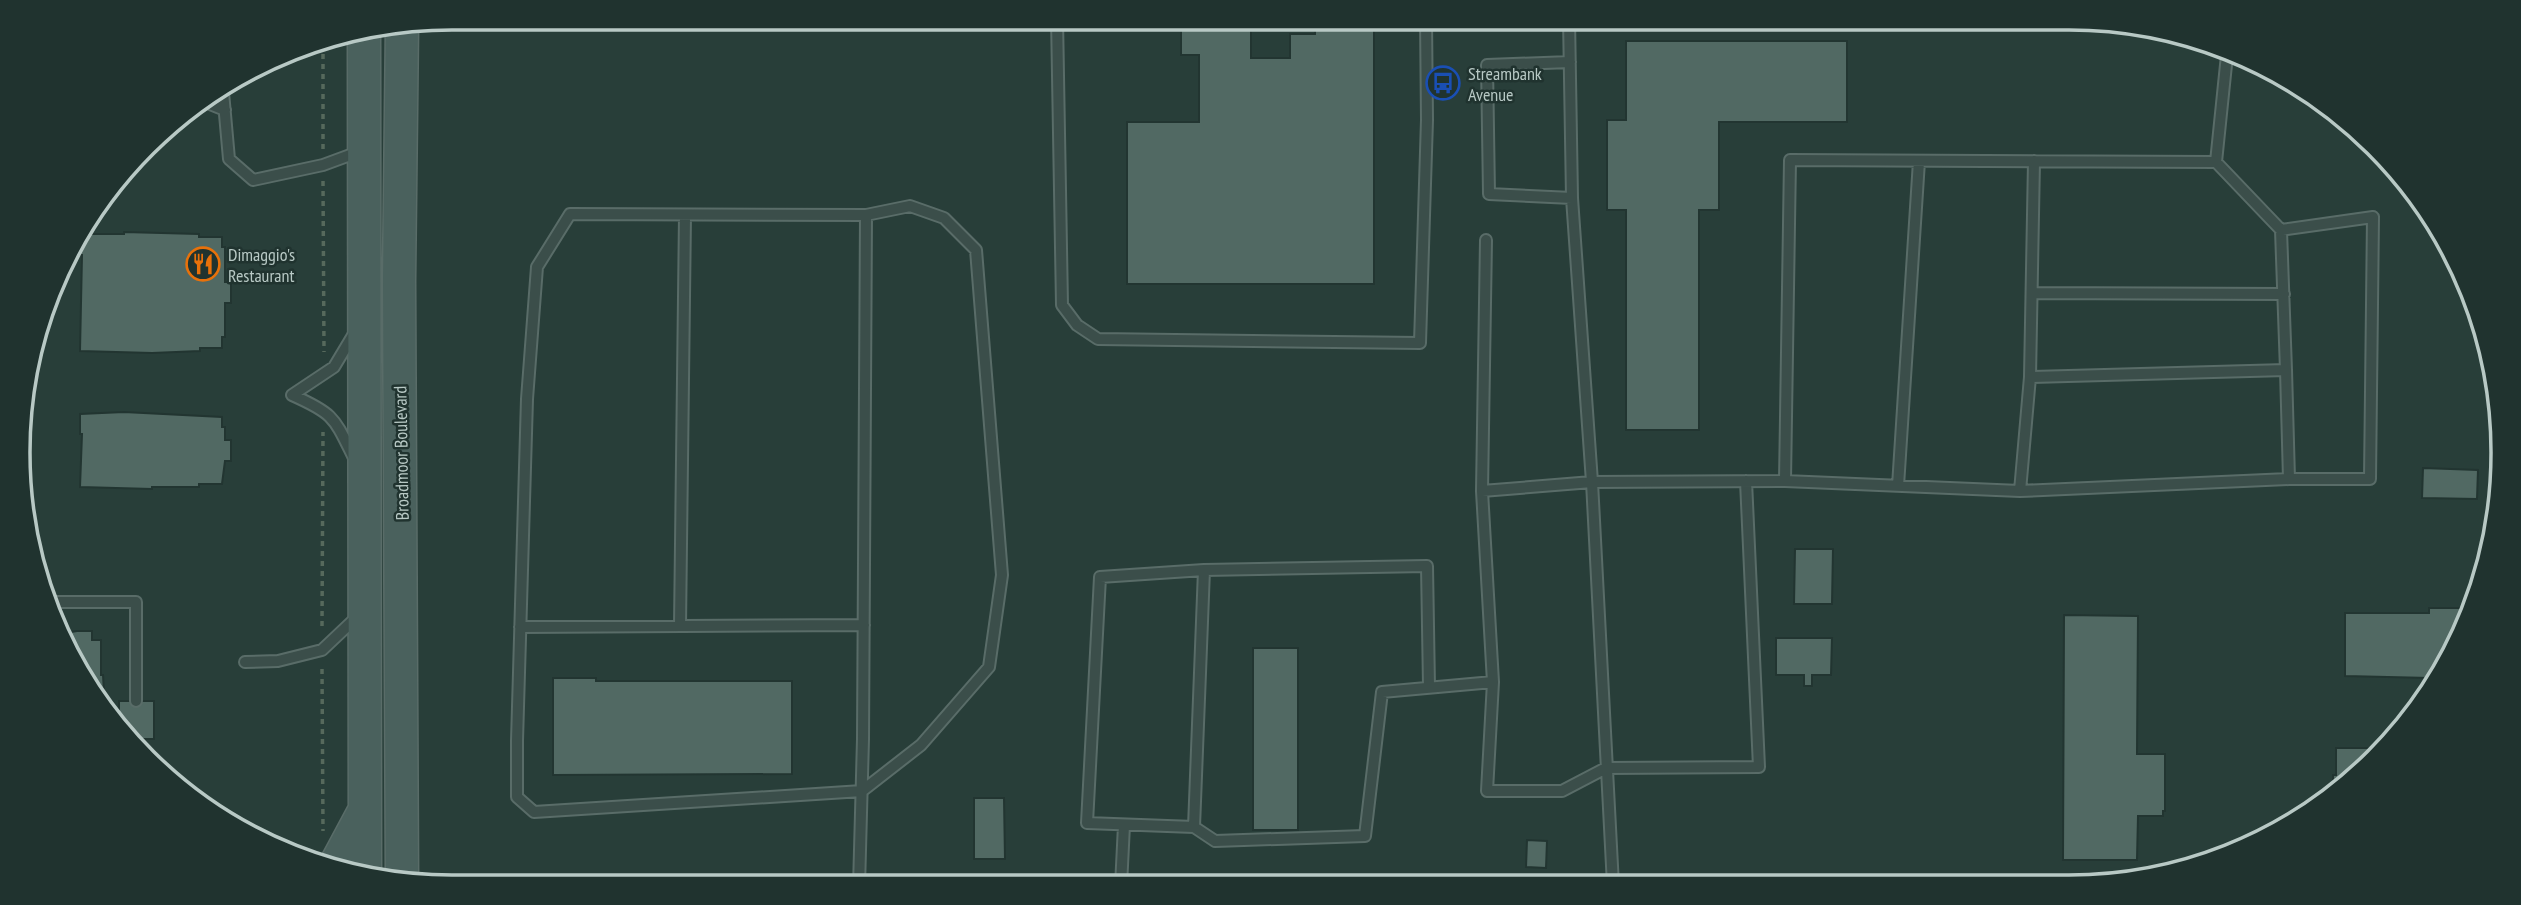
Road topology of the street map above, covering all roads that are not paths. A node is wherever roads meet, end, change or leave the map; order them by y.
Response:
1 (1057, 30) edge
2 (1426, 30) edge
3 (1569, 30) edge
4 (402, 33) edge
5 (364, 39) edge
6 (2226, 61) edge
7 (1570, 62) junction
8 (224, 97) edge
9 (212, 105) edge
10 (225, 110) junction
11 (363, 151) junction
12 (1919, 160) junction
13 (2034, 161) junction
14 (2216, 162) junction
15 (1572, 198) junction
16 (685, 215) junction
17 (866, 215) junction
18 (2281, 230) junction
19 (1486, 240) dead end
20 (2032, 293) junction
21 (2284, 295) junction
22 (364, 318) junction
23 (2286, 370) junction
24 (2030, 377) junction
25 (364, 477) junction
26 (2289, 479) junction
27 (1746, 481) junction
28 (1785, 481) junction
29 (1592, 482) junction
30 (1898, 486) junction
31 (1482, 491) junction
32 (2020, 491) junction
33 (1204, 570) junction
34 (57, 601) edge
35 (363, 612) junction
36 (864, 625) junction
37 (680, 626) junction
38 (520, 627) junction
39 (245, 662) dead end
40 (1493, 682) junction
41 (1429, 687) junction
42 (136, 701) dead end
43 (1606, 768) junction
44 (862, 791) junction
45 (364, 812) junction
46 (1124, 825) junction
47 (1194, 827) junction
48 (338, 860) edge
49 (365, 866) edge
50 (402, 872) edge
51 (859, 875) edge
52 (1122, 875) edge
53 (1612, 875) edge

1 - 2 lane
3 - 7 lane
4 - 50 main road, Broadmoor Boulevard
5 - 11 main road, Broadmoor Boulevard
6 - 14 lane
7 - 15 lane
7 - 15 lane
8 - 10 lane
9 - 10 lane
10 - 11 lane
11 - 22 main road, Broadmoor Boulevard
12 - 13 lane
12 - 28 lane
12 - 30 lane
13 - 14 lane
13 - 20 lane
14 - 18 lane
15 - 29 lane
16 - 17 lane
16 - 37 lane
16 - 38 lane
17 - 36 lane
17 - 44 lane
18 - 21 lane
18 - 26 lane
19 - 31 lane
20 - 21 lane
20 - 24 lane
21 - 23 lane
22 - 25 main road, Broadmoor Boulevard
22 - 25 lane
23 - 24 lane
23 - 26 lane
24 - 32 lane
25 - 35 main road, Broadmoor Boulevard
26 - 32 lane
27 - 28 lane
27 - 29 lane
27 - 43 lane
28 - 30 lane
29 - 31 lane
29 - 43 lane
30 - 32 lane
31 - 40 lane
33 - 41 lane
33 - 46 lane
33 - 47 lane
34 - 42 lane
35 - 39 lane
35 - 45 main road, Broadmoor Boulevard
36 - 37 lane
36 - 44 lane
37 - 38 lane
38 - 44 lane
40 - 41 lane
40 - 43 lane
41 - 47 lane
43 - 53 lane
44 - 51 lane
45 - 48 main road
45 - 49 main road, Broadmoor Boulevard
46 - 47 lane
46 - 52 lane

